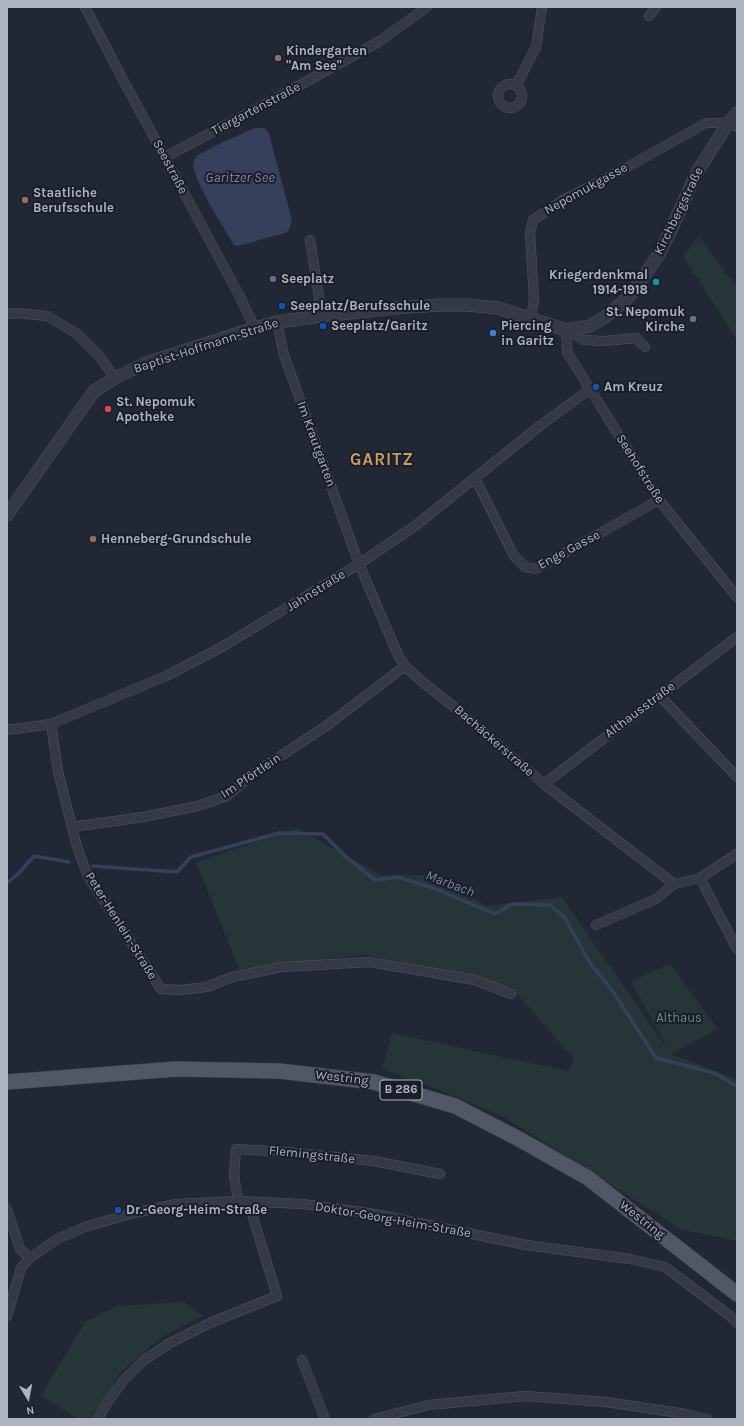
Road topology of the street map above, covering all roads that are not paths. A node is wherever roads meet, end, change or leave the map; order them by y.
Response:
1 (85, 7) edge
2 (427, 7) edge
3 (542, 7) edge
4 (656, 7) edge
5 (649, 16) dead end
6 (516, 86) dead end
7 (737, 113) edge
8 (733, 125) edge
9 (165, 157) junction
10 (310, 240) dead end
11 (7, 314) edge
12 (322, 316) junction
13 (531, 318) junction
14 (277, 322) junction
15 (255, 328) junction
16 (566, 330) junction
17 (645, 347) dead end
18 (115, 378) junction
19 (590, 389) junction
20 (476, 478) junction
21 (659, 500) junction
22 (7, 515) edge
23 (359, 564) junction
24 (737, 596) edge
25 (737, 637) edge
26 (405, 666) junction
27 (659, 695) junction
28 (51, 724) junction
29 (7, 730) edge
30 (737, 777) edge
31 (544, 784) junction
32 (72, 827) junction
33 (737, 854) edge
34 (700, 878) junction
35 (674, 884) junction
36 (596, 925) dead end
37 (737, 949) edge
38 (511, 994) dead end
39 (7, 1082) edge
40 (440, 1174) dead end
41 (238, 1201) junction
42 (248, 1202) junction
43 (7, 1209) edge
44 (30, 1258) junction
45 (737, 1294) edge
46 (7, 1316) edge
47 (737, 1323) edge
48 (302, 1360) dead end
49 (98, 1419) edge
50 (324, 1419) edge
51 (374, 1419) edge
52 (707, 1419) edge

1 - 9 street, Seestraße
2 - 9 street, Tiergartenstraße
3 - 6 street
4 - 5 street
7 - 8 street, Kirchbergstraße
8 - 13 street, Nepomukgasse
8 - 16 street, Kirchbergstraße
9 - 15 street, Seestraße
10 - 12 street
11 - 18 street
12 - 13 street, Baptist-Hoffmann-Straße
12 - 14 street, Baptist-Hoffmann-Straße
13 - 16 street, Baptist-Hoffmann-Straße
14 - 15 street, Baptist-Hoffmann-Straße
14 - 23 street, Im Krautgarten
15 - 18 street, Baptist-Hoffmann-Straße
16 - 17 street
16 - 19 street, Seehofstraße
18 - 22 street, Baptist-Hoffmann-Straße
19 - 20 street, Jahnstraße
19 - 21 street, Seehofstraße
20 - 21 street, Enge Gasse
20 - 23 street, Jahnstraße
21 - 24 street, Seehofstraße
23 - 26 street, Bachäckerstraße
23 - 28 street, Jahnstraße
25 - 27 street, Althausstraße
26 - 31 street, Bachäckerstraße
26 - 32 street, Im Pförtlein
27 - 30 street
27 - 31 street, Althausstraße
28 - 29 street, Jahnstraße
28 - 32 street, Peter-Henlein-Straße
31 - 35 street, Bachäckerstraße
32 - 38 street, Peter-Henlein-Straße
33 - 34 street
34 - 35 street
34 - 37 street
35 - 36 street
39 - 45 main road, Westring / B 286
40 - 41 street, Flemingstraße
41 - 42 street, Doktor-Georg-Heim-Straße
41 - 44 street, Doktor-Georg-Heim-Straße
42 - 47 street, Doktor-Georg-Heim-Straße
42 - 49 street
43 - 44 street
44 - 46 street, Doktor-Georg-Heim-Straße
48 - 50 street
51 - 52 street

